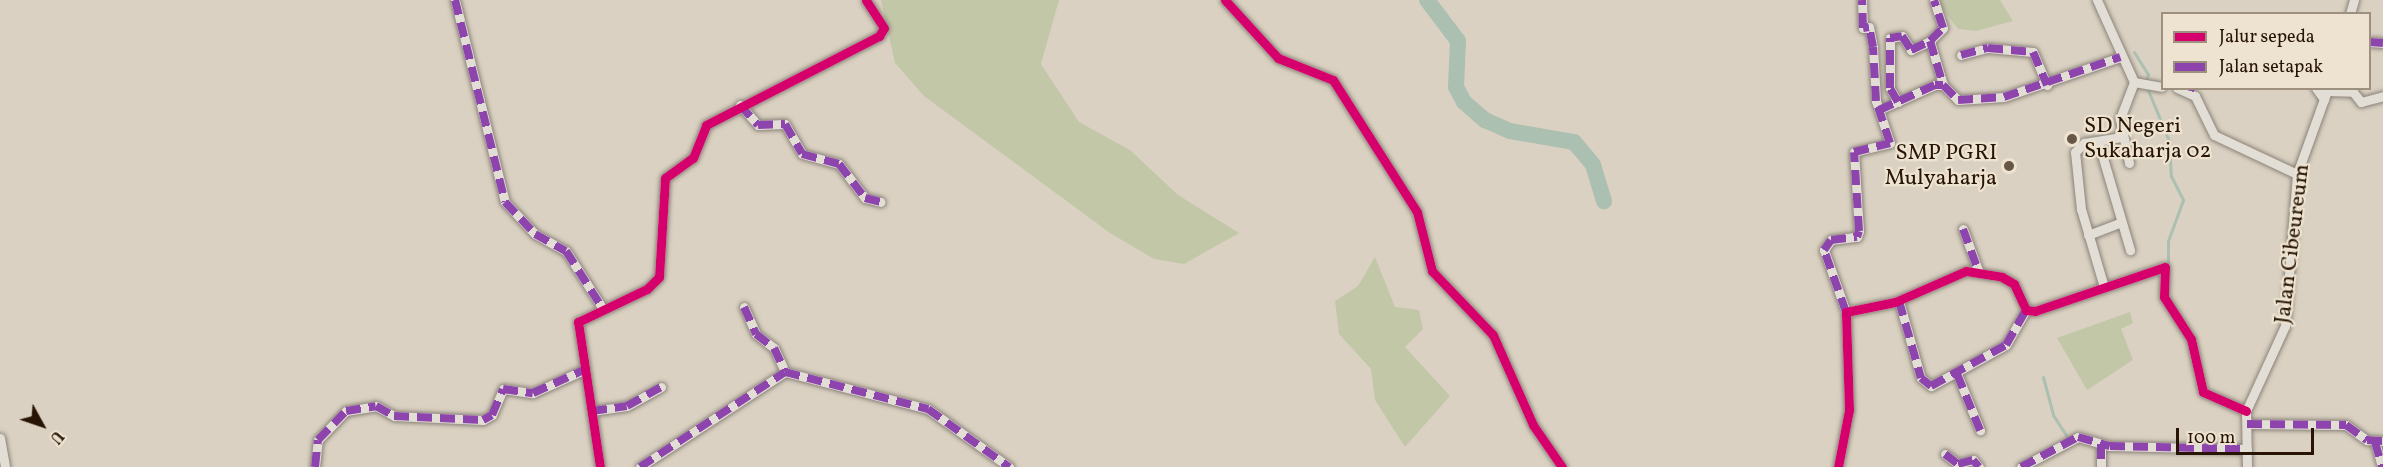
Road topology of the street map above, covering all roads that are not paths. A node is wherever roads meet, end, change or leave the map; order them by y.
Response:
1 (455, 0) edge
2 (866, 0) edge
3 (1225, 0) edge
4 (1862, 0) edge
5 (1934, 0) edge
6 (2097, 0) edge
7 (1930, 41) junction
8 (1961, 55) dead end
9 (2120, 57) junction
10 (2134, 82) junction
11 (1943, 85) junction
12 (2047, 85) junction
13 (2161, 87) edge
14 (2190, 90) edge
15 (2327, 93) edge
16 (2383, 96) edge
17 (1898, 102) junction
18 (740, 105) junction
19 (1879, 110) junction
20 (2122, 137) junction
21 (2098, 141) junction
22 (2129, 163) dead end
23 (2297, 174) junction
24 (881, 202) dead end
25 (2119, 223) junction
26 (1963, 229) dead end
27 (2088, 235) junction
28 (2130, 250) dead end
29 (1978, 270) junction
30 (2104, 287) junction
31 (1899, 301) junction
32 (744, 307) dead end
33 (603, 309) junction
34 (2026, 310) junction
35 (1846, 312) junction
36 (584, 370) junction
37 (786, 372) junction
38 (1957, 374) junction
39 (661, 387) dead end
40 (592, 411) junction
41 (2246, 411) junction
42 (2247, 424) junction
43 (1980, 430) dead end
44 (0, 438) edge
45 (2379, 441) edge
46 (2101, 444) junction
47 (2247, 449) junction
48 (1946, 454) dead end
49 (5, 467) edge
50 (315, 467) edge
51 (600, 467) edge
52 (640, 467) edge
53 (1009, 467) edge
54 (1562, 467) edge
55 (1838, 467) edge
56 (1978, 467) edge
57 (2021, 467) edge
58 (2102, 467) edge
59 (2247, 467) edge
60 (2382, 467) edge

1 - 33 street
2 - 18 street
3 - 54 street
4 - 19 street
5 - 7 street
6 - 9 street
7 - 11 street
7 - 17 street
8 - 12 street
9 - 10 street
9 - 12 street
10 - 13 street
10 - 20 street
11 - 12 street
11 - 17 street
14 - 23 street
15 - 16 street
15 - 23 street, Jalan Cibeureum
17 - 19 street
18 - 24 street
18 - 33 street
19 - 35 street
20 - 21 street
20 - 22 street
21 - 25 street
21 - 27 street
23 - 41 street, Jalan Cibeureum
25 - 27 street
25 - 28 street
26 - 29 street
27 - 30 street
29 - 31 street
29 - 34 street
30 - 34 street
30 - 41 street
31 - 35 street
31 - 38 street
32 - 37 street
33 - 36 street
34 - 38 street
35 - 55 street
36 - 40 street
36 - 50 street
37 - 52 street
37 - 53 street
38 - 43 street
39 - 40 street
40 - 51 street
41 - 42 street, Jalan Cibeureum
42 - 45 street
42 - 47 street, Jalan Cibeureum
44 - 49 street
45 - 60 street
46 - 47 street
46 - 57 street
46 - 58 street
47 - 59 street, Jalan Cibeureum
48 - 56 street

